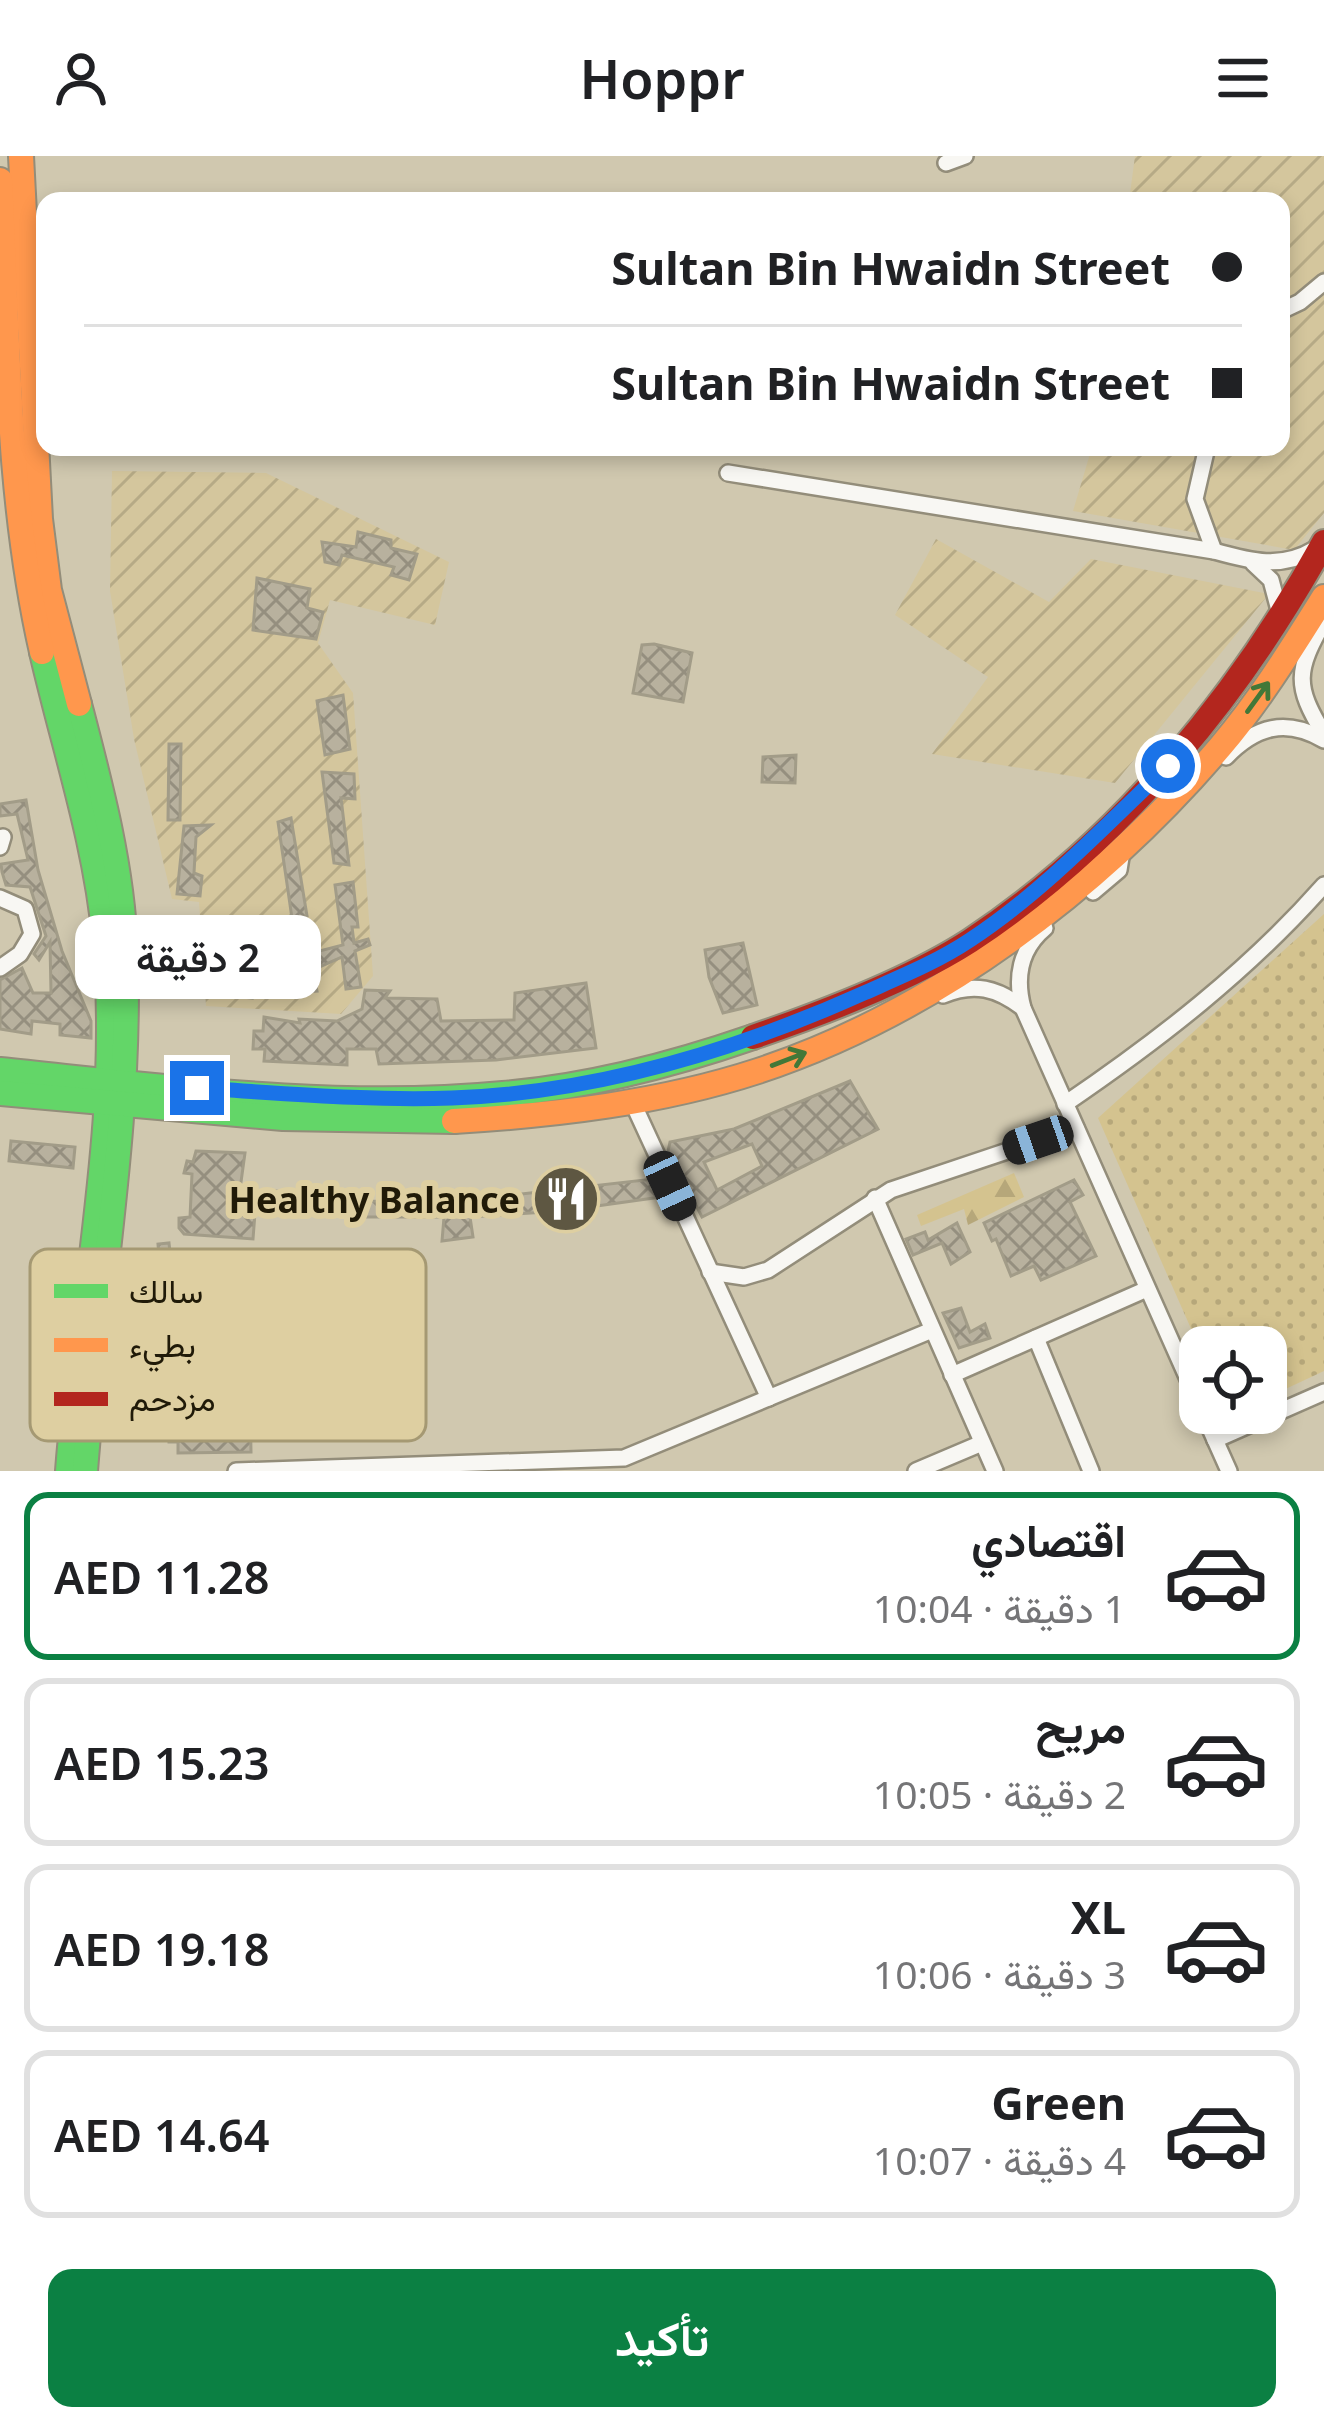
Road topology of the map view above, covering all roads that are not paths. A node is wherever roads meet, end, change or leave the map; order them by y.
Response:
1 (21, 156) edge
2 (964, 156) edge
3 (946, 163) dead end
4 (0, 179) edge
5 (1324, 282) edge
6 (1290, 307) edge
7 (36, 443) edge
8 (37, 456) edge
9 (1205, 456) edge
10 (728, 473) dead end
11 (17, 478) junction
12 (0, 510) edge
13 (1324, 542) edge
14 (1214, 551) junction
15 (1251, 562) junction
16 (1324, 597) edge
17 (1280, 620) junction
18 (1324, 622) edge
19 (1324, 737) edge
20 (1122, 848) junction
21 (1324, 885) edge
22 (0, 898) edge
23 (0, 968) edge
24 (1023, 1008) junction
25 (896, 1010) junction
26 (790, 1025) junction
27 (0, 1070) edge
28 (702, 1085) junction
29 (115, 1091) junction
30 (0, 1093) edge
31 (631, 1099) junction
32 (1065, 1104) junction
33 (1076, 1128) junction
34 (875, 1198) junction
35 (91, 1249) edge
36 (102, 1249) edge
37 (710, 1272) junction
38 (1148, 1289) junction
39 (932, 1330) junction
40 (1036, 1338) junction
41 (1179, 1358) edge
42 (952, 1375) junction
43 (1324, 1391) edge
44 (770, 1398) junction
45 (1212, 1434) edge
46 (1215, 1440) junction
47 (70, 1441) edge
48 (87, 1441) edge
49 (982, 1443) junction
50 (615, 1465) edge
51 (68, 1471) edge
52 (85, 1471) edge
53 (236, 1471) edge
54 (916, 1471) edge
55 (995, 1471) edge
56 (1091, 1471) edge
57 (1229, 1471) edge

1 - 7 main road
2 - 3 street
4 - 11 main road
5 - 6 street
8 - 29 main road
9 - 14 street
10 - 14 street
11 - 12 street
11 - 29 main road
13 - 15 street
13 - 17 main road
14 - 15 street
15 - 17 street
20 -> 16 main road
17 - 26 main road
18 - 19 street
19 - 20 street
20 - 24 street
20 - 25 main road
21 - 32 street
22 - 23 street
24 - 25 street
24 - 32 street
28 -> 25 main road
26 - 28 main road
26 - 29 main road
27 - 29 main road
28 - 31 main road
29 - 30 main road
29 - 31 main road
29 - 35 main road
29 - 36 main road
31 - 37 street
32 - 33 street
33 - 34 street
33 - 38 street
34 - 37 street
34 - 39 street
37 - 44 street
38 - 40 street
38 - 41 street
39 - 42 street
39 - 44 street
40 - 42 street
40 - 56 street
42 - 49 street
43 - 46 street
44 - 50 street
45 - 46 street
46 - 57 street
47 - 51 main road
48 - 52 main road
49 - 54 street
49 - 55 street
50 - 53 street

